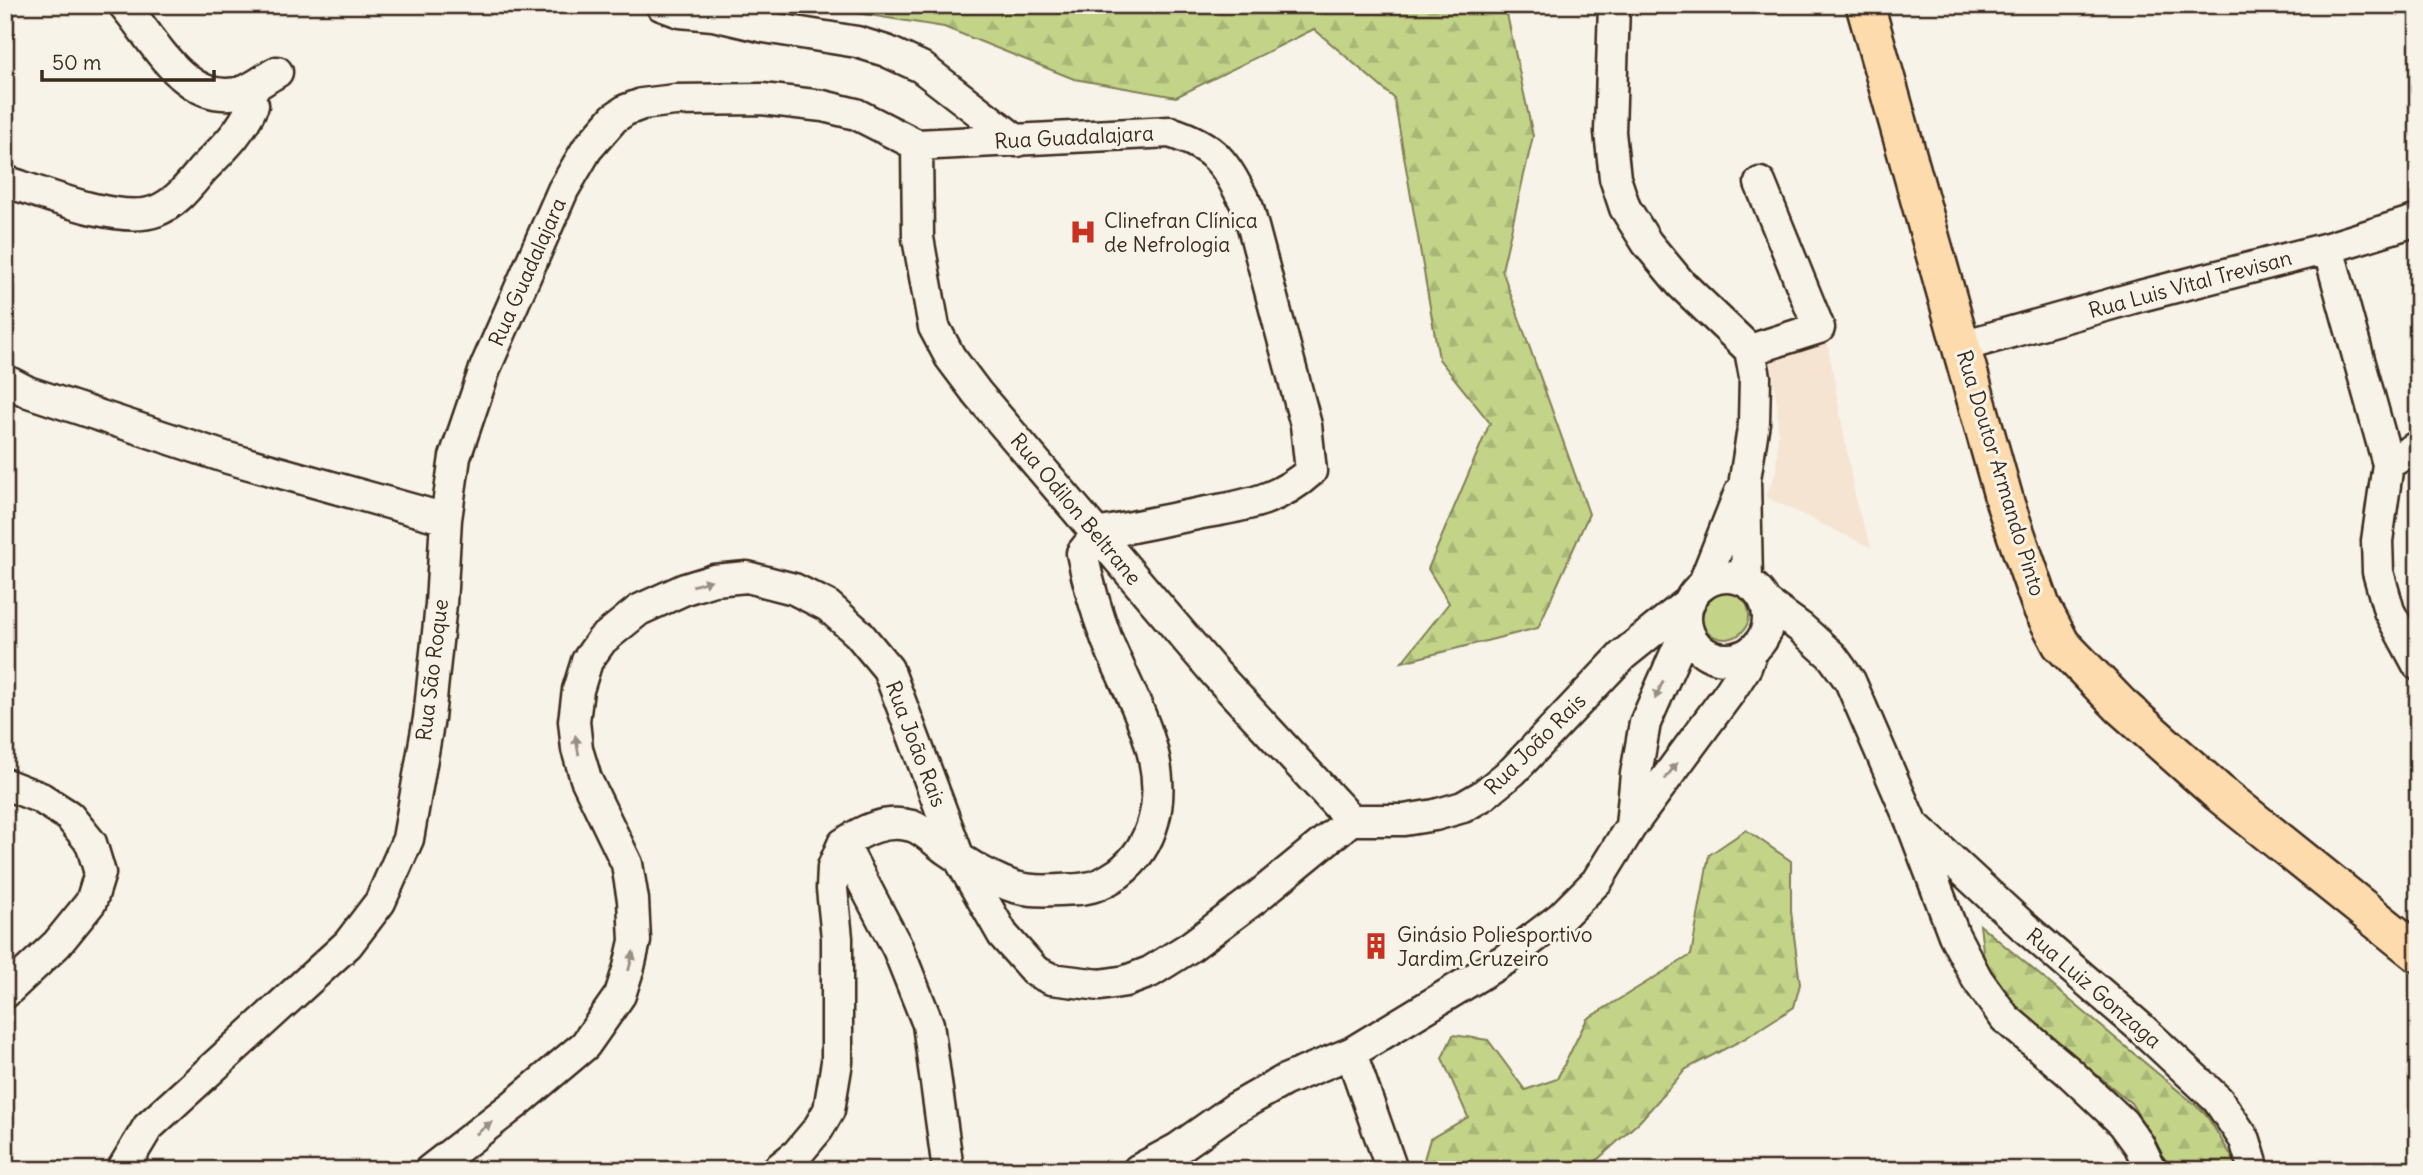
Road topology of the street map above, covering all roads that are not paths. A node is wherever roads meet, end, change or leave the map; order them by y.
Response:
1 (124, 5) edge
2 (661, 5) edge
3 (1614, 5) edge
4 (1865, 5) edge
5 (277, 72) dead end
6 (243, 92) junction
7 (1017, 141) junction
8 (917, 145) junction
9 (5, 181) edge
10 (1760, 183) dead end
11 (2418, 220) edge
12 (2328, 248) junction
13 (1962, 346) junction
14 (1750, 350) junction
15 (5, 380) edge
16 (2418, 446) edge
17 (2388, 464) junction
18 (1745, 479) junction
19 (446, 519) junction
20 (1097, 534) junction
21 (1756, 592) junction
22 (1693, 605) junction
23 (1823, 648) junction
24 (1755, 649) junction
25 (2418, 664) edge
26 (5, 784) edge
27 (1351, 820) junction
28 (1912, 824) junction
29 (1631, 826) junction
30 (843, 844) junction
31 (959, 858) junction
32 (2418, 953) edge
33 (5, 993) edge
34 (1351, 1053) junction
35 (122, 1170) edge
36 (430, 1170) edge
37 (777, 1170) edge
38 (948, 1170) edge
39 (1138, 1170) edge
40 (1392, 1170) edge
41 (2151, 1170) edge
42 (2254, 1170) edge

1 - 6 street
2 - 7 street
3 - 14 street
4 - 13 main road, Rua Doutor Armando Pinto
5 - 6 street
6 - 9 street
7 - 8 street, Rua Guadalajara
7 - 20 street, Rua Guadalajara
8 - 19 street, Rua Guadalajara
8 - 20 street, Rua Odilon Beltrane
10 - 14 street
11 - 12 street, Rua Luis Vital Trevisan
12 - 13 street, Rua Luis Vital Trevisan
12 - 17 street
13 - 32 main road, Rua Doutor Armando Pinto
14 - 18 street, Rua João Rais
15 - 19 street
16 - 17 street
17 - 25 street
18 - 21 street, Rua João Rais
18 - 22 street, Rua João Rais
19 - 35 street, Rua São Roque
20 - 27 street, Rua Odilon Beltrane
20 - 31 street
21 - 22 street
21 - 23 street
21 - 24 street
22 - 24 street
22 - 27 street, Rua João Rais
22 -> 29 street
23 - 24 street
23 - 28 street
29 -> 24 street
26 - 33 street
27 - 31 street, Rua João Rais
28 - 41 street
28 - 42 street, Rua Luiz Gonzaga
29 - 34 street
30 - 31 street
30 - 37 street
30 - 38 street
36 -> 31 street, Rua João Rais
34 - 39 street
34 - 40 street

